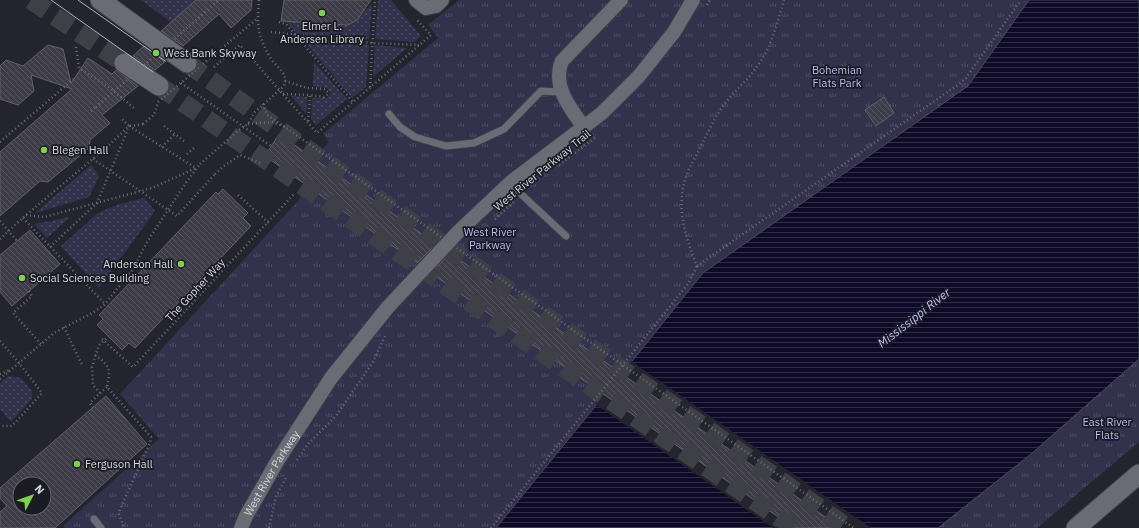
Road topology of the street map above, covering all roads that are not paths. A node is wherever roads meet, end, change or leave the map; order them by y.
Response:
1 (100, 0) edge
2 (442, 0) edge
3 (621, 0) edge
4 (692, 0) edge
5 (421, 4) edge
6 (124, 63) tunnel mouth
7 (187, 63) tunnel mouth
8 (159, 86) tunnel mouth
9 (562, 92) junction
10 (389, 114) dead end
11 (583, 126) junction
12 (512, 182) junction
13 (566, 236) dead end
14 (1139, 474) edge
15 (94, 519) dead end
16 (101, 528) edge
17 (242, 528) edge
18 (1076, 528) edge

1 - 7 street
2 - 5 street
3 - 9 street
4 - 11 street, West River Parkway
6 - 8 street
9 - 10 lane
9 - 11 street
11 - 12 street, West River Parkway
12 - 13 lane
12 - 17 street, West River Parkway
14 - 18 street
15 - 16 lane

